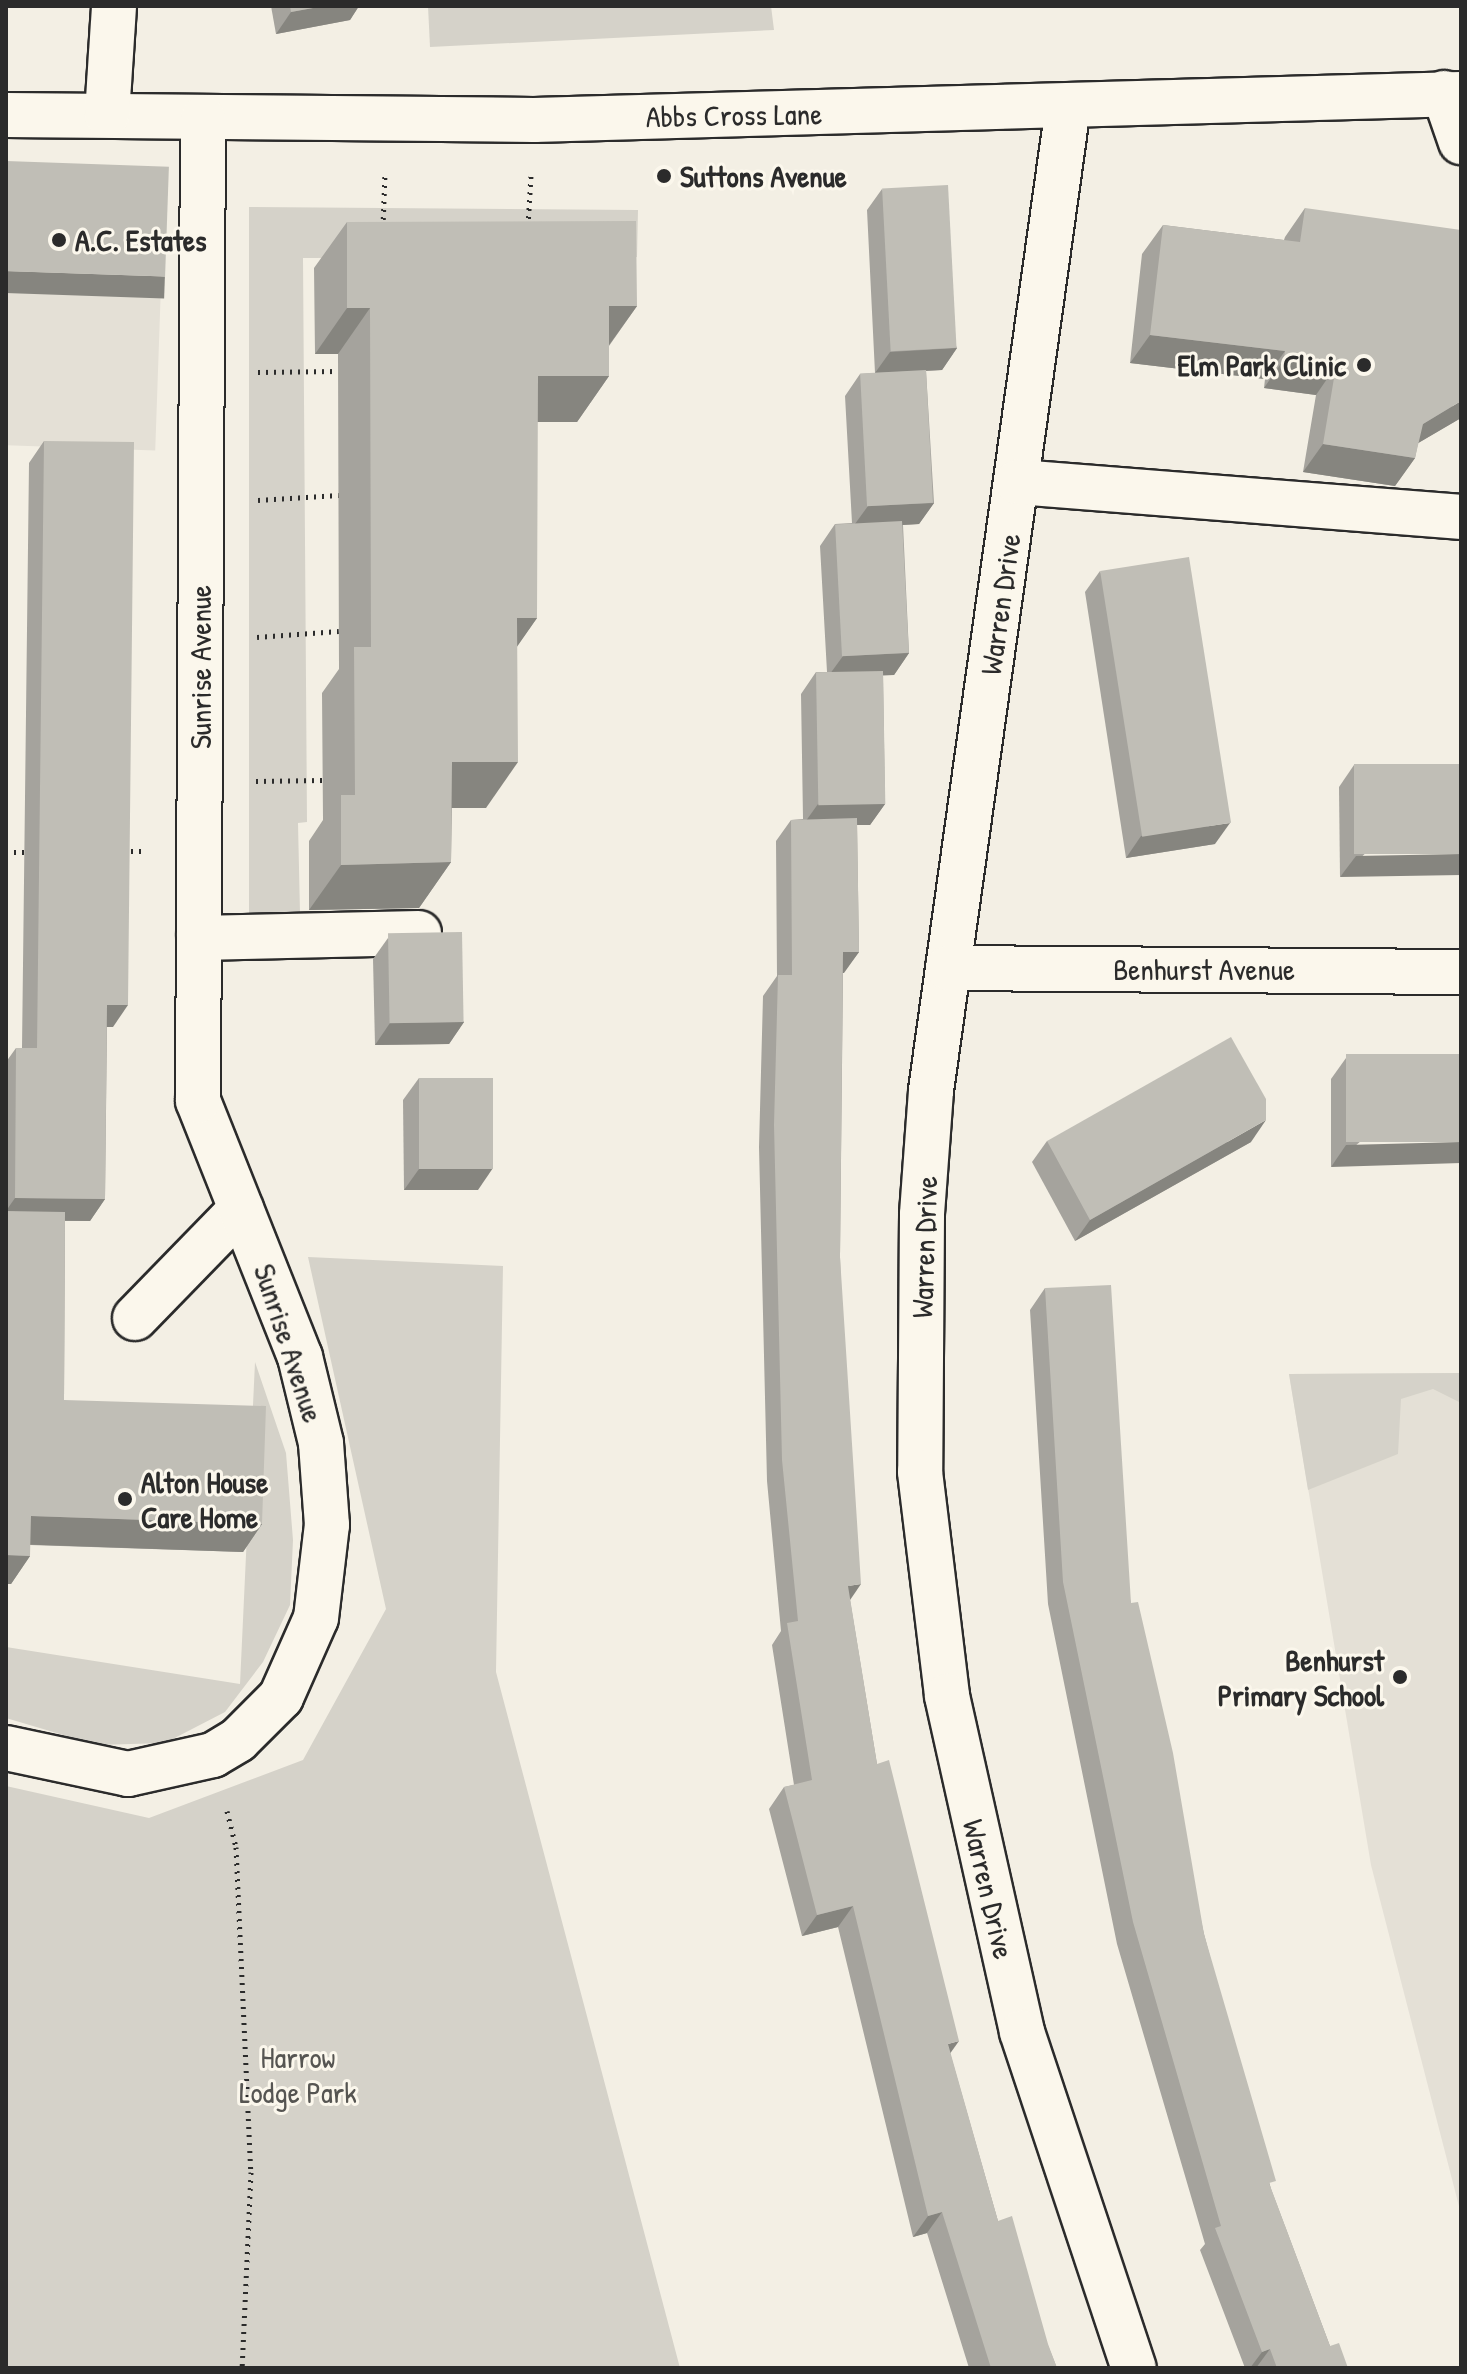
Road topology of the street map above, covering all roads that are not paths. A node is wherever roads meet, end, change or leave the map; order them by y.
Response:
1 (114, 6) edge
2 (1453, 94) edge
3 (1068, 107) junction
4 (6, 115) edge
5 (107, 115) junction
6 (203, 118) junction
7 (1461, 142) edge
8 (1018, 482) junction
9 (1461, 517) edge
10 (419, 933) edge
11 (199, 938) junction
12 (948, 968) junction
13 (1461, 972) edge
14 (241, 1209) junction
15 (135, 1318) dead end
16 (6, 1748) edge
17 (1134, 2368) edge

1 - 5 street
2 - 3 street, Abbs Cross Lane
2 - 7 street
3 - 6 street, Abbs Cross Lane
3 - 8 street, Warren Drive
4 - 5 street, Abbs Cross Lane
5 - 6 street, Abbs Cross Lane
6 - 11 street, Sunrise Avenue
8 - 9 street
8 - 12 street, Warren Drive
10 - 11 street
11 - 14 street, Sunrise Avenue
12 - 13 street, Benhurst Avenue
12 - 17 street, Warren Drive
14 - 15 street
14 - 16 street, Sunrise Avenue

